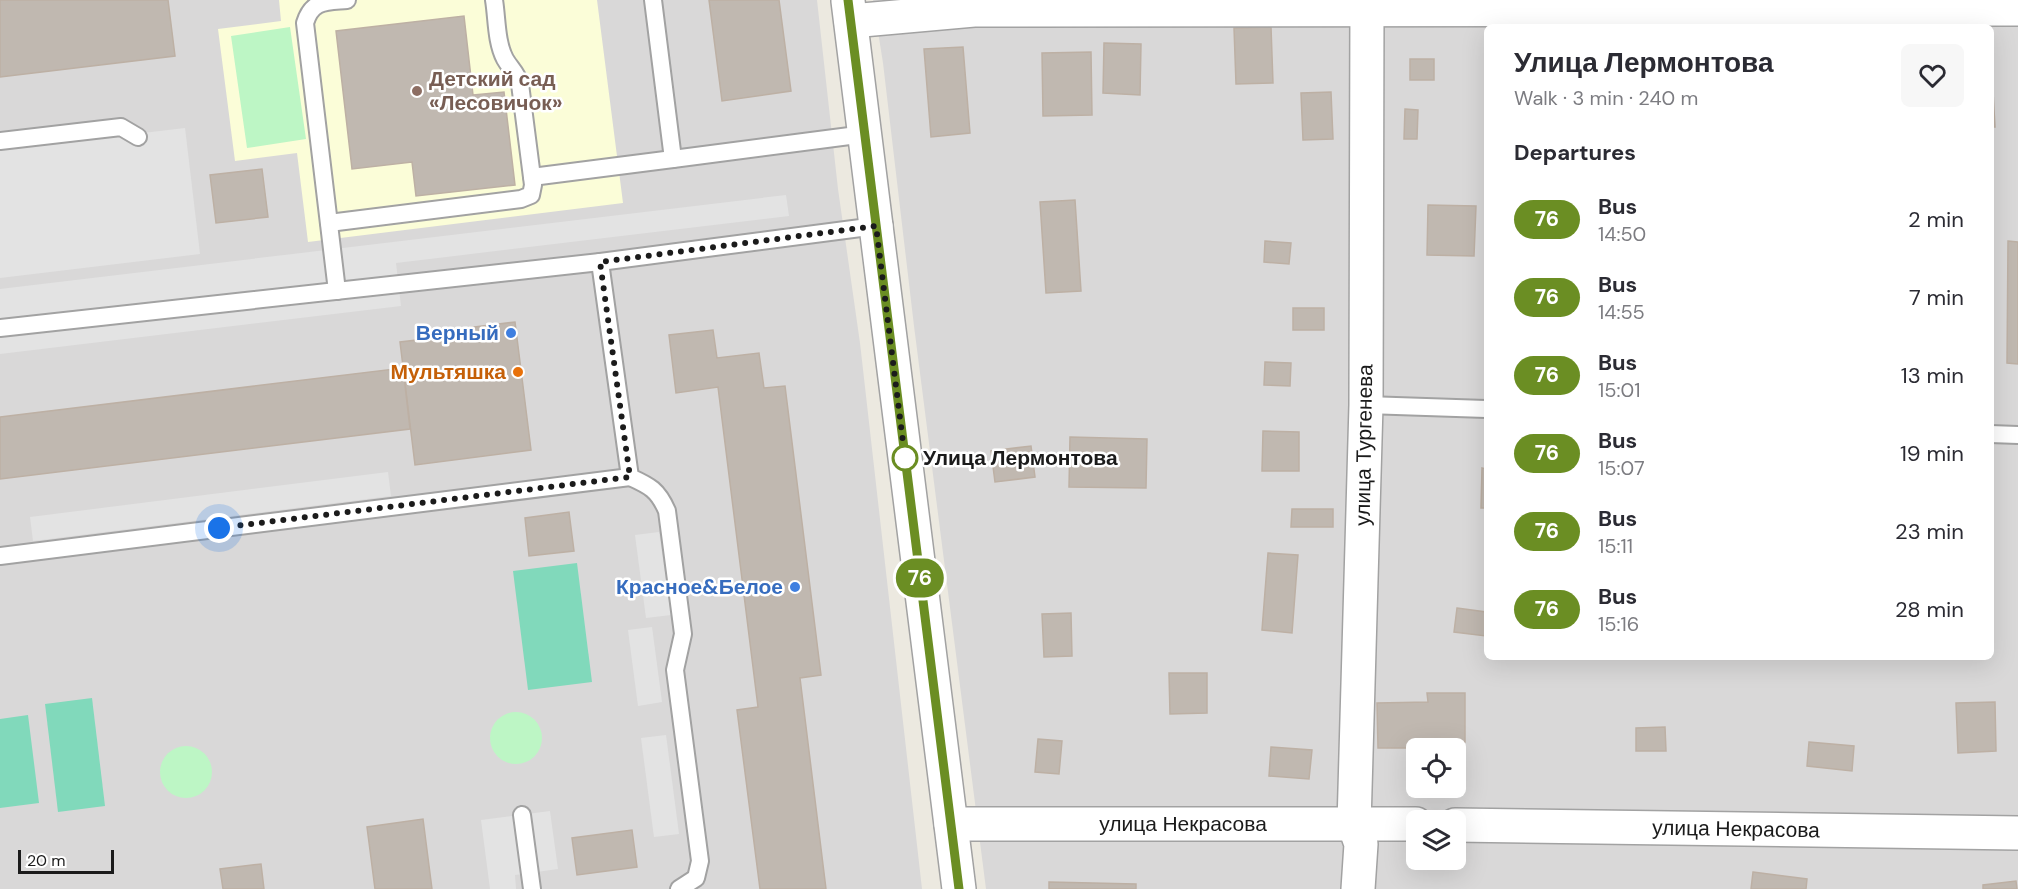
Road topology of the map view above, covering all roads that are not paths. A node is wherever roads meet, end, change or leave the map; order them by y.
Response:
1 (347, 0) edge
2 (494, 0) edge
3 (653, 0) edge
4 (974, 5) edge
5 (1366, 6) edge
6 (2018, 9) edge
7 (849, 11) edge
8 (865, 134) junction
9 (138, 136) dead end
10 (0, 141) edge
11 (673, 159) junction
12 (532, 177) junction
13 (329, 223) junction
14 (876, 226) junction
15 (600, 262) junction
16 (337, 291) junction
17 (0, 328) edge
18 (1366, 405) junction
19 (1484, 409) edge
20 (1994, 434) edge
21 (2018, 435) edge
22 (630, 477) junction
23 (0, 556) edge
24 (522, 815) dead end
25 (951, 824) junction
26 (1354, 824) junction
27 (1406, 825) edge
28 (1466, 825) edge
29 (2018, 833) edge
30 (532, 889) edge
31 (679, 889) edge
32 (959, 889) edge
33 (1358, 889) edge

1 - 13 lane
2 - 12 lane
3 - 11 lane
4 - 5 street
4 - 7 street
5 - 6 street
5 - 18 street, улица Тургенева
7 - 8 street
8 - 11 lane
8 - 14 street
9 - 10 lane
11 - 12 lane
12 - 13 lane
13 - 16 lane
14 - 15 lane
14 - 25 street
15 - 16 lane
15 - 22 lane
16 - 17 lane
18 - 19 lane
18 - 26 street, улица Тургенева
20 - 21 lane
22 - 23 lane
22 - 31 lane
24 - 30 lane
25 - 26 street, улица Некрасова
25 - 32 street
26 - 27 street, улица Некрасова
26 - 33 street, улица Тургенева
28 - 29 street, улица Некрасова

